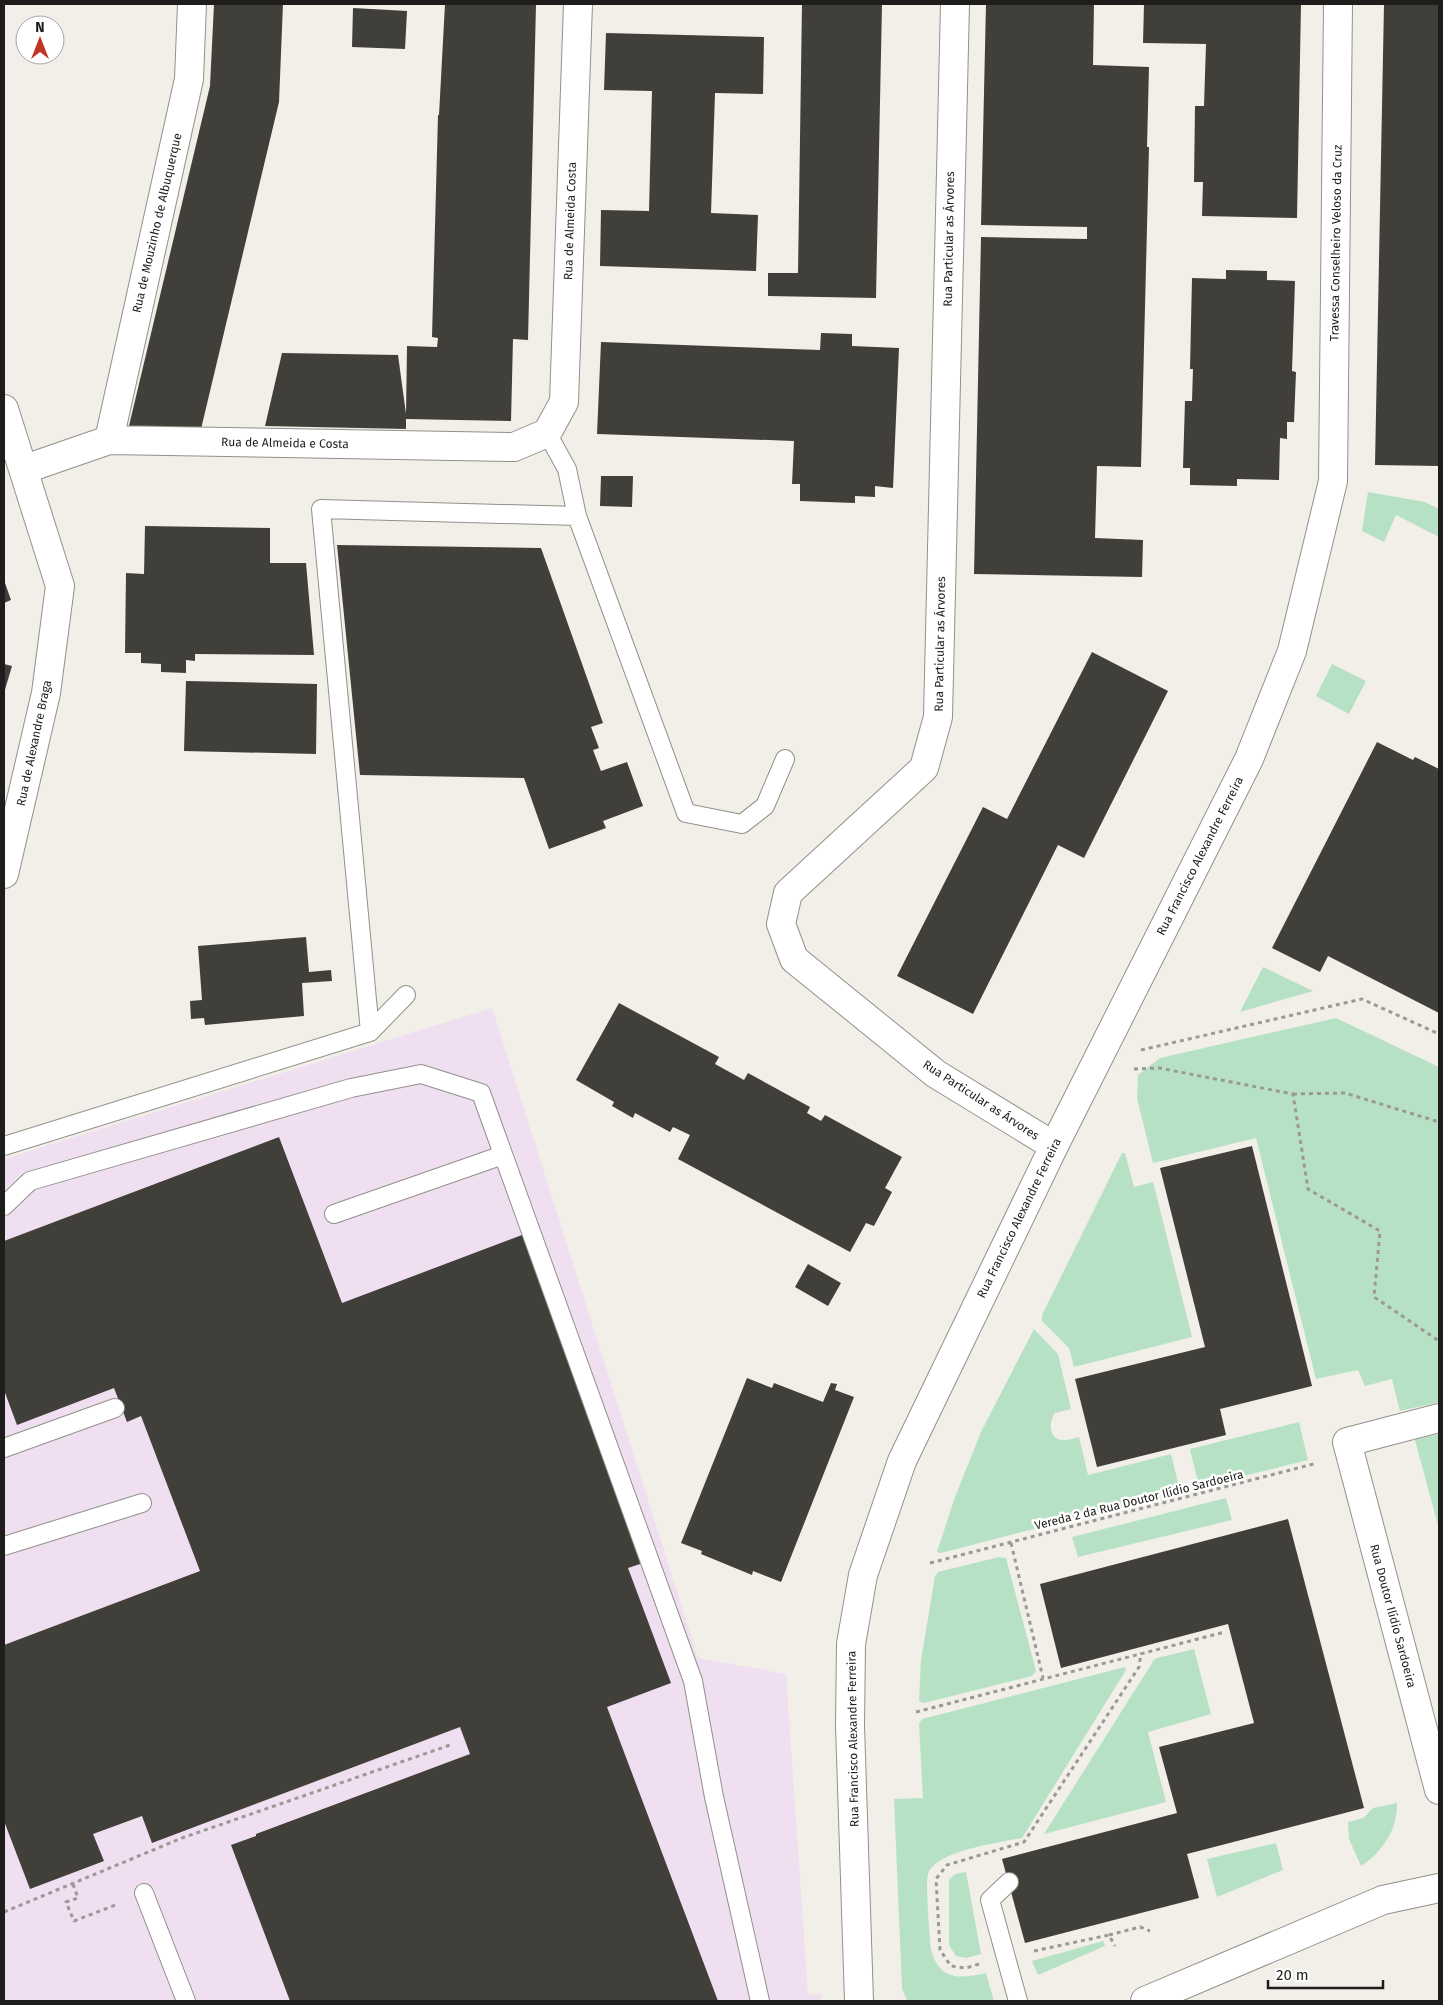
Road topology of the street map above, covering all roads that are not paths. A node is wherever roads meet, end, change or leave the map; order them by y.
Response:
1 (192, 4) edge
2 (578, 4) edge
3 (955, 4) edge
4 (1338, 4) edge
5 (4, 409) edge
6 (547, 433) junction
7 (109, 440) junction
8 (25, 469) junction
9 (1333, 481) joint
10 (577, 516) junction
11 (785, 759) dead end
12 (4, 874) edge
13 (406, 995) dead end
14 (370, 1032) junction
15 (4, 1146) edge
16 (1054, 1146) junction
17 (503, 1155) junction
18 (4, 1206) edge
19 (334, 1214) dead end
20 (115, 1408) dead end
21 (1439, 1418) edge
22 (4, 1448) edge
23 (142, 1503) dead end
24 (4, 1546) edge
25 (1439, 1790) edge
26 (1009, 1882) dead end
27 (1439, 1888) edge
28 (144, 1893) road end
29 (862, 1997) edge
30 (186, 2001) edge
31 (760, 2001) edge
32 (1018, 2001) edge
33 (1145, 2001) edge

1 - 7 street, Rua de Mouzinho de Albuquerque
2 - 6 street, Rua de Almeida Costa
3 - 16 street, Rua Particular as Árvores
4 - 9 street, Travessa Conselheiro Veloso da Cruz
5 - 8 street, Rua de Alexandre Braga
6 - 7 street, Rua de Almeida e Costa
6 - 10 lane
7 - 8 street, Rua de Almeida e Costa
8 - 12 street, Rua de Alexandre Braga
9 - 16 street, Rua Francisco Alexandre Ferreira
10 - 11 lane
10 - 14 lane
13 - 14 lane
14 - 15 lane
16 - 29 street, Rua Francisco Alexandre Ferreira
17 - 18 lane
17 - 19 lane
17 - 31 lane
20 - 22 lane
21 - 25 street, Rua Doutor Ilídio Sardoeira
23 - 24 lane
26 - 32 lane
27 - 33 street
28 - 30 lane

